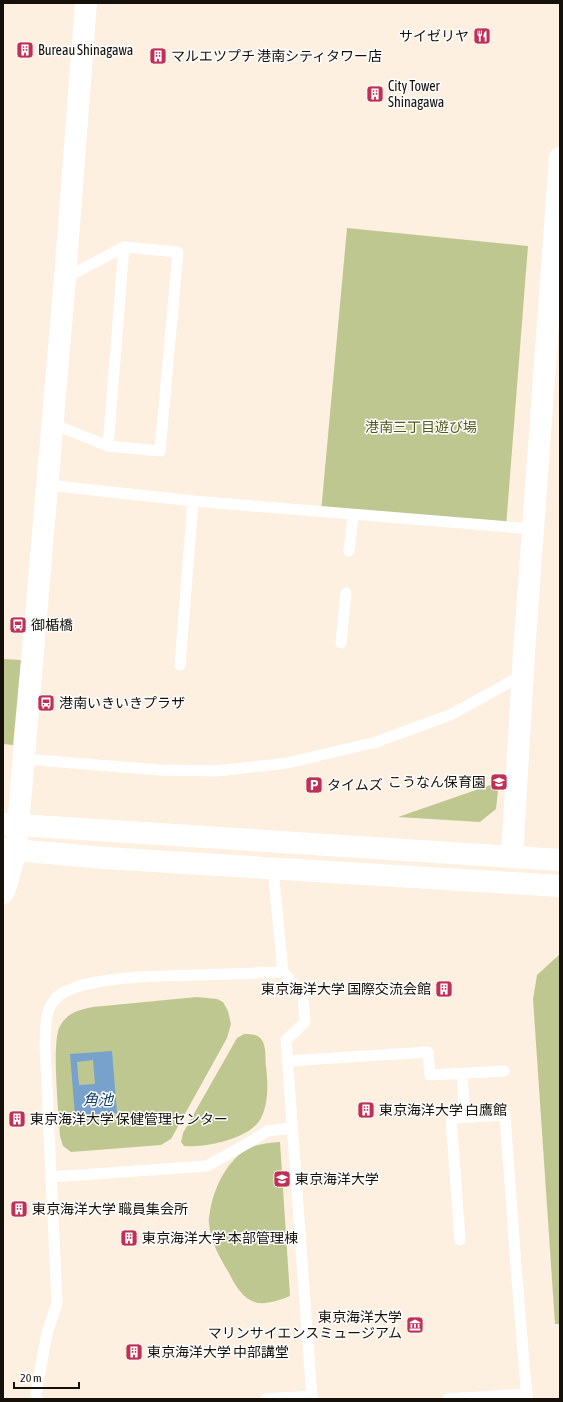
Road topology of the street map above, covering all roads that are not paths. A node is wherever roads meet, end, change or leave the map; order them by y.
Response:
1 (86, 3) edge
2 (560, 158) edge
3 (124, 247) junction
4 (65, 278) junction
5 (53, 424) junction
6 (108, 446) junction
7 (48, 485) junction
8 (193, 501) junction
9 (353, 515) junction
10 (533, 529) junction
11 (349, 551) dead end
12 (346, 593) dead end
13 (341, 643) dead end
14 (180, 665) dead end
15 (523, 675) junction
16 (24, 759) junction
17 (11, 825) edge
18 (10, 849) edge
19 (512, 858) junction
20 (560, 860) edge
21 (273, 869) junction
22 (560, 886) edge
23 (3, 893) edge
24 (283, 972) junction
25 (287, 1061) junction
26 (504, 1071) dead end
27 (462, 1074) junction
28 (465, 1117) junction
29 (292, 1128) junction
30 (51, 1177) junction
31 (460, 1240) dead end
32 (527, 1396) edge
33 (312, 1397) edge
34 (37, 1399) edge
35 (266, 1399) edge
36 (448, 1399) edge

1 - 4 street
2 - 10 street
3 - 4 lane
3 - 6 lane
3 - 6 lane
4 - 5 street
5 - 6 lane
5 - 7 street
7 - 8 lane
7 - 16 street
8 - 9 lane
8 - 14 lane
9 - 10 lane
9 - 11 lane
10 - 15 street
12 - 13 lane
15 - 16 lane
15 - 19 street
16 - 17 street
17 - 18 street
17 - 19 street
18 - 21 street
18 - 23 street
19 - 20 street
21 - 22 street
21 - 24 lane
24 - 25 lane
24 - 30 lane
25 - 27 lane
25 - 29 lane
26 - 27 lane
27 - 28 lane
28 - 31 lane
28 - 32 lane
29 - 30 lane
29 - 33 lane
30 - 34 lane
32 - 36 lane
33 - 35 lane

